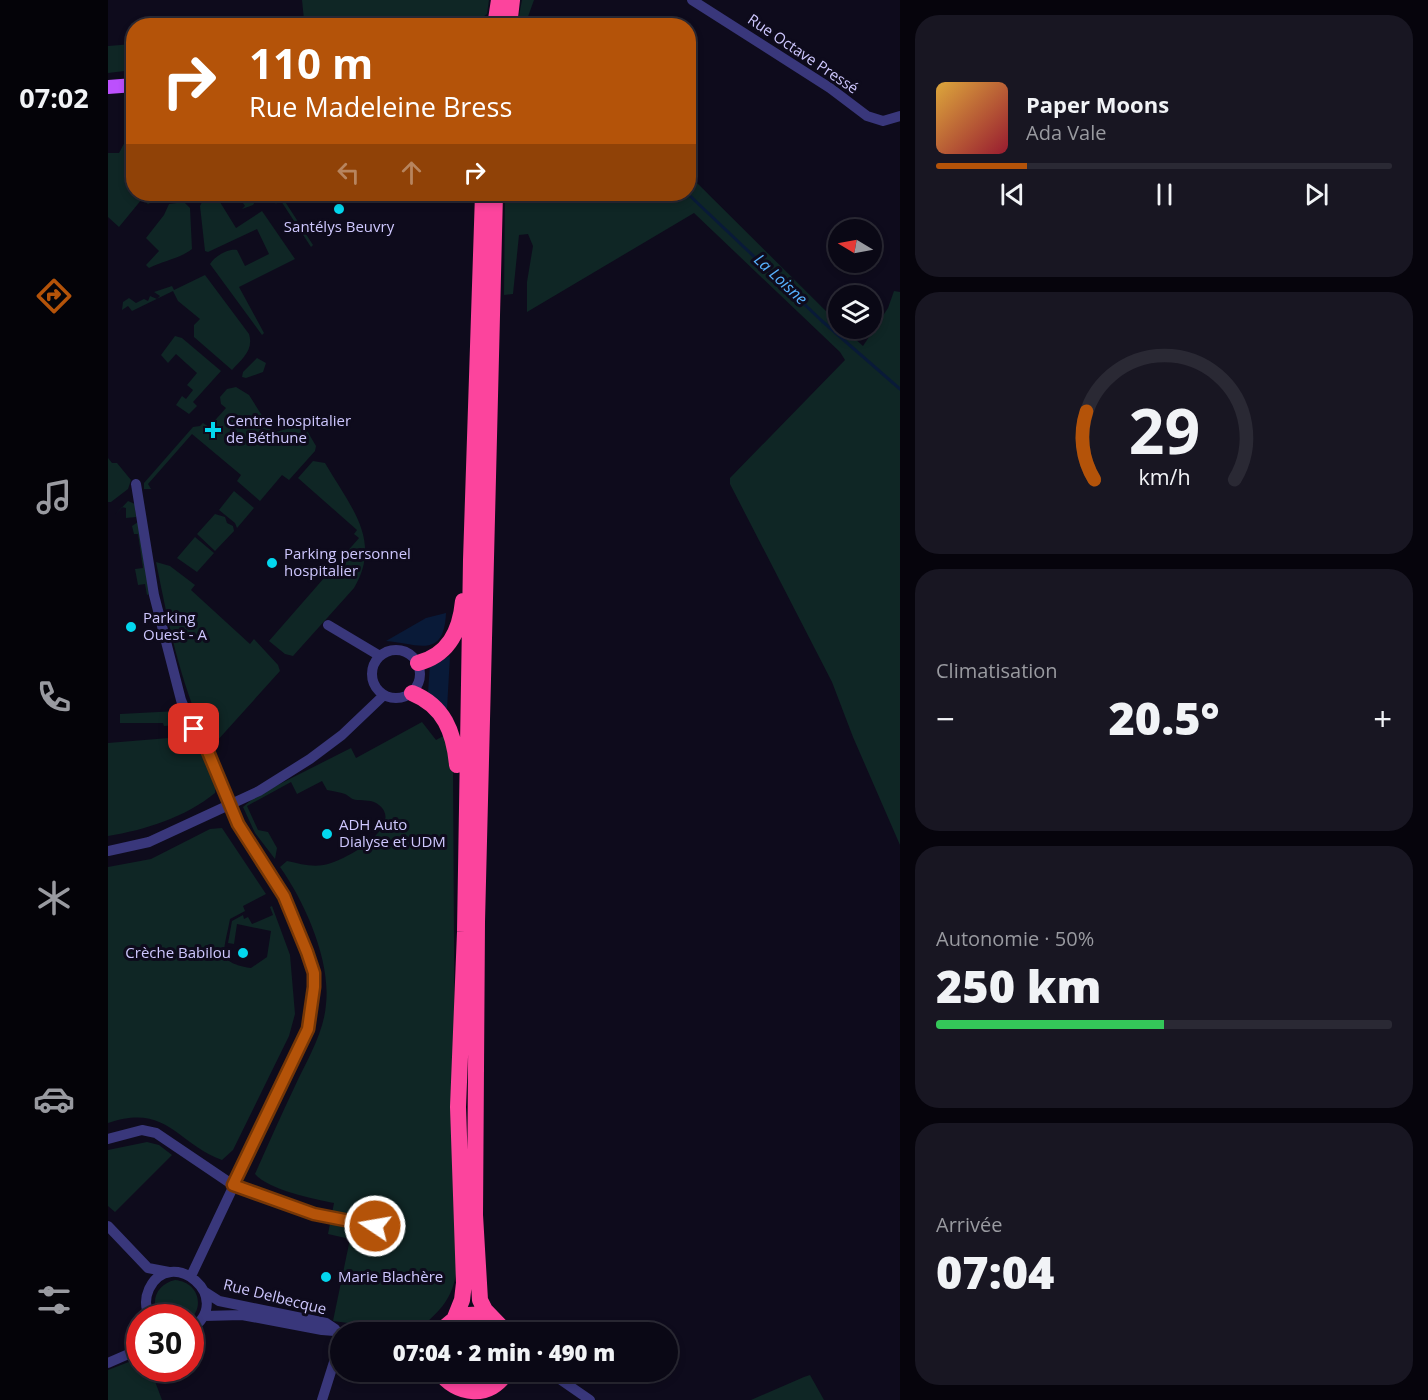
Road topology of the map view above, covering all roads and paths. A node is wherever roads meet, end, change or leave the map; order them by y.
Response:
1 (499, 0) edge
2 (512, 0) edge
3 (692, 0) edge
4 (496, 18) edge
5 (510, 18) edge
6 (126, 81) edge
7 (108, 85) edge
8 (126, 85) edge
9 (126, 88) edge
10 (900, 116) edge
11 (483, 201) edge
12 (495, 201) edge
13 (136, 483) dead end
14 (472, 532) junction
15 (328, 625) dead end
16 (362, 646) junction
17 (380, 656) junction
18 (418, 663) junction
19 (374, 667) junction
20 (374, 684) junction
21 (412, 693) junction
22 (384, 695) junction
23 (362, 713) junction
24 (231, 806) junction
25 (108, 850) edge
26 (465, 867) junction
27 (108, 1139) edge
28 (233, 1185) junction
29 (108, 1226) edge
30 (375, 1226) dead end
31 (148, 1268) junction
32 (172, 1273) junction
33 (191, 1276) junction
34 (149, 1289) junction
35 (205, 1292) junction
36 (146, 1304) edge
37 (204, 1316) joint
38 (454, 1320) joint
39 (491, 1322) edge
40 (497, 1322) edge
41 (330, 1325) edge
42 (330, 1331) edge
43 (126, 1355) edge
44 (108, 1363) edge
45 (330, 1375) edge
46 (449, 1382) edge
47 (498, 1382) edge
48 (564, 1382) edge
49 (462, 1395) edge
50 (322, 1400) edge
51 (590, 1400) edge

1 - 4 highway
2 - 5 highway
3 - 10 street, Rue Octave Pressé
6 - 7 main road
7 - 8 main road
7 - 9 main road
11 - 14 highway
12 - 40 highway
13 - 24 street
14 - 18 highway
14 - 26 highway
15 - 16 street
16 - 17 street
16 - 19 street
17 - 18 street
17 - 19 street
18 - 21 street
19 - 20 street
20 - 22 street
20 - 23 street
21 - 22 street
21 - 26 highway
22 - 23 street
23 - 24 street
24 - 25 street
24 - 28 street
26 - 38 highway
27 - 28 street
28 - 30 street
28 - 33 street
29 - 31 street
31 - 32 street
31 - 34 street
32 - 33 street
32 - 34 street
33 - 35 street
34 - 36 street
35 - 37 street
35 - 41 street, Rue Delbecque
37 - 42 street, Rue Delbecque
38 - 39 highway
43 - 44 street
45 - 50 street
46 - 49 highway
47 - 49 highway
48 - 51 street

